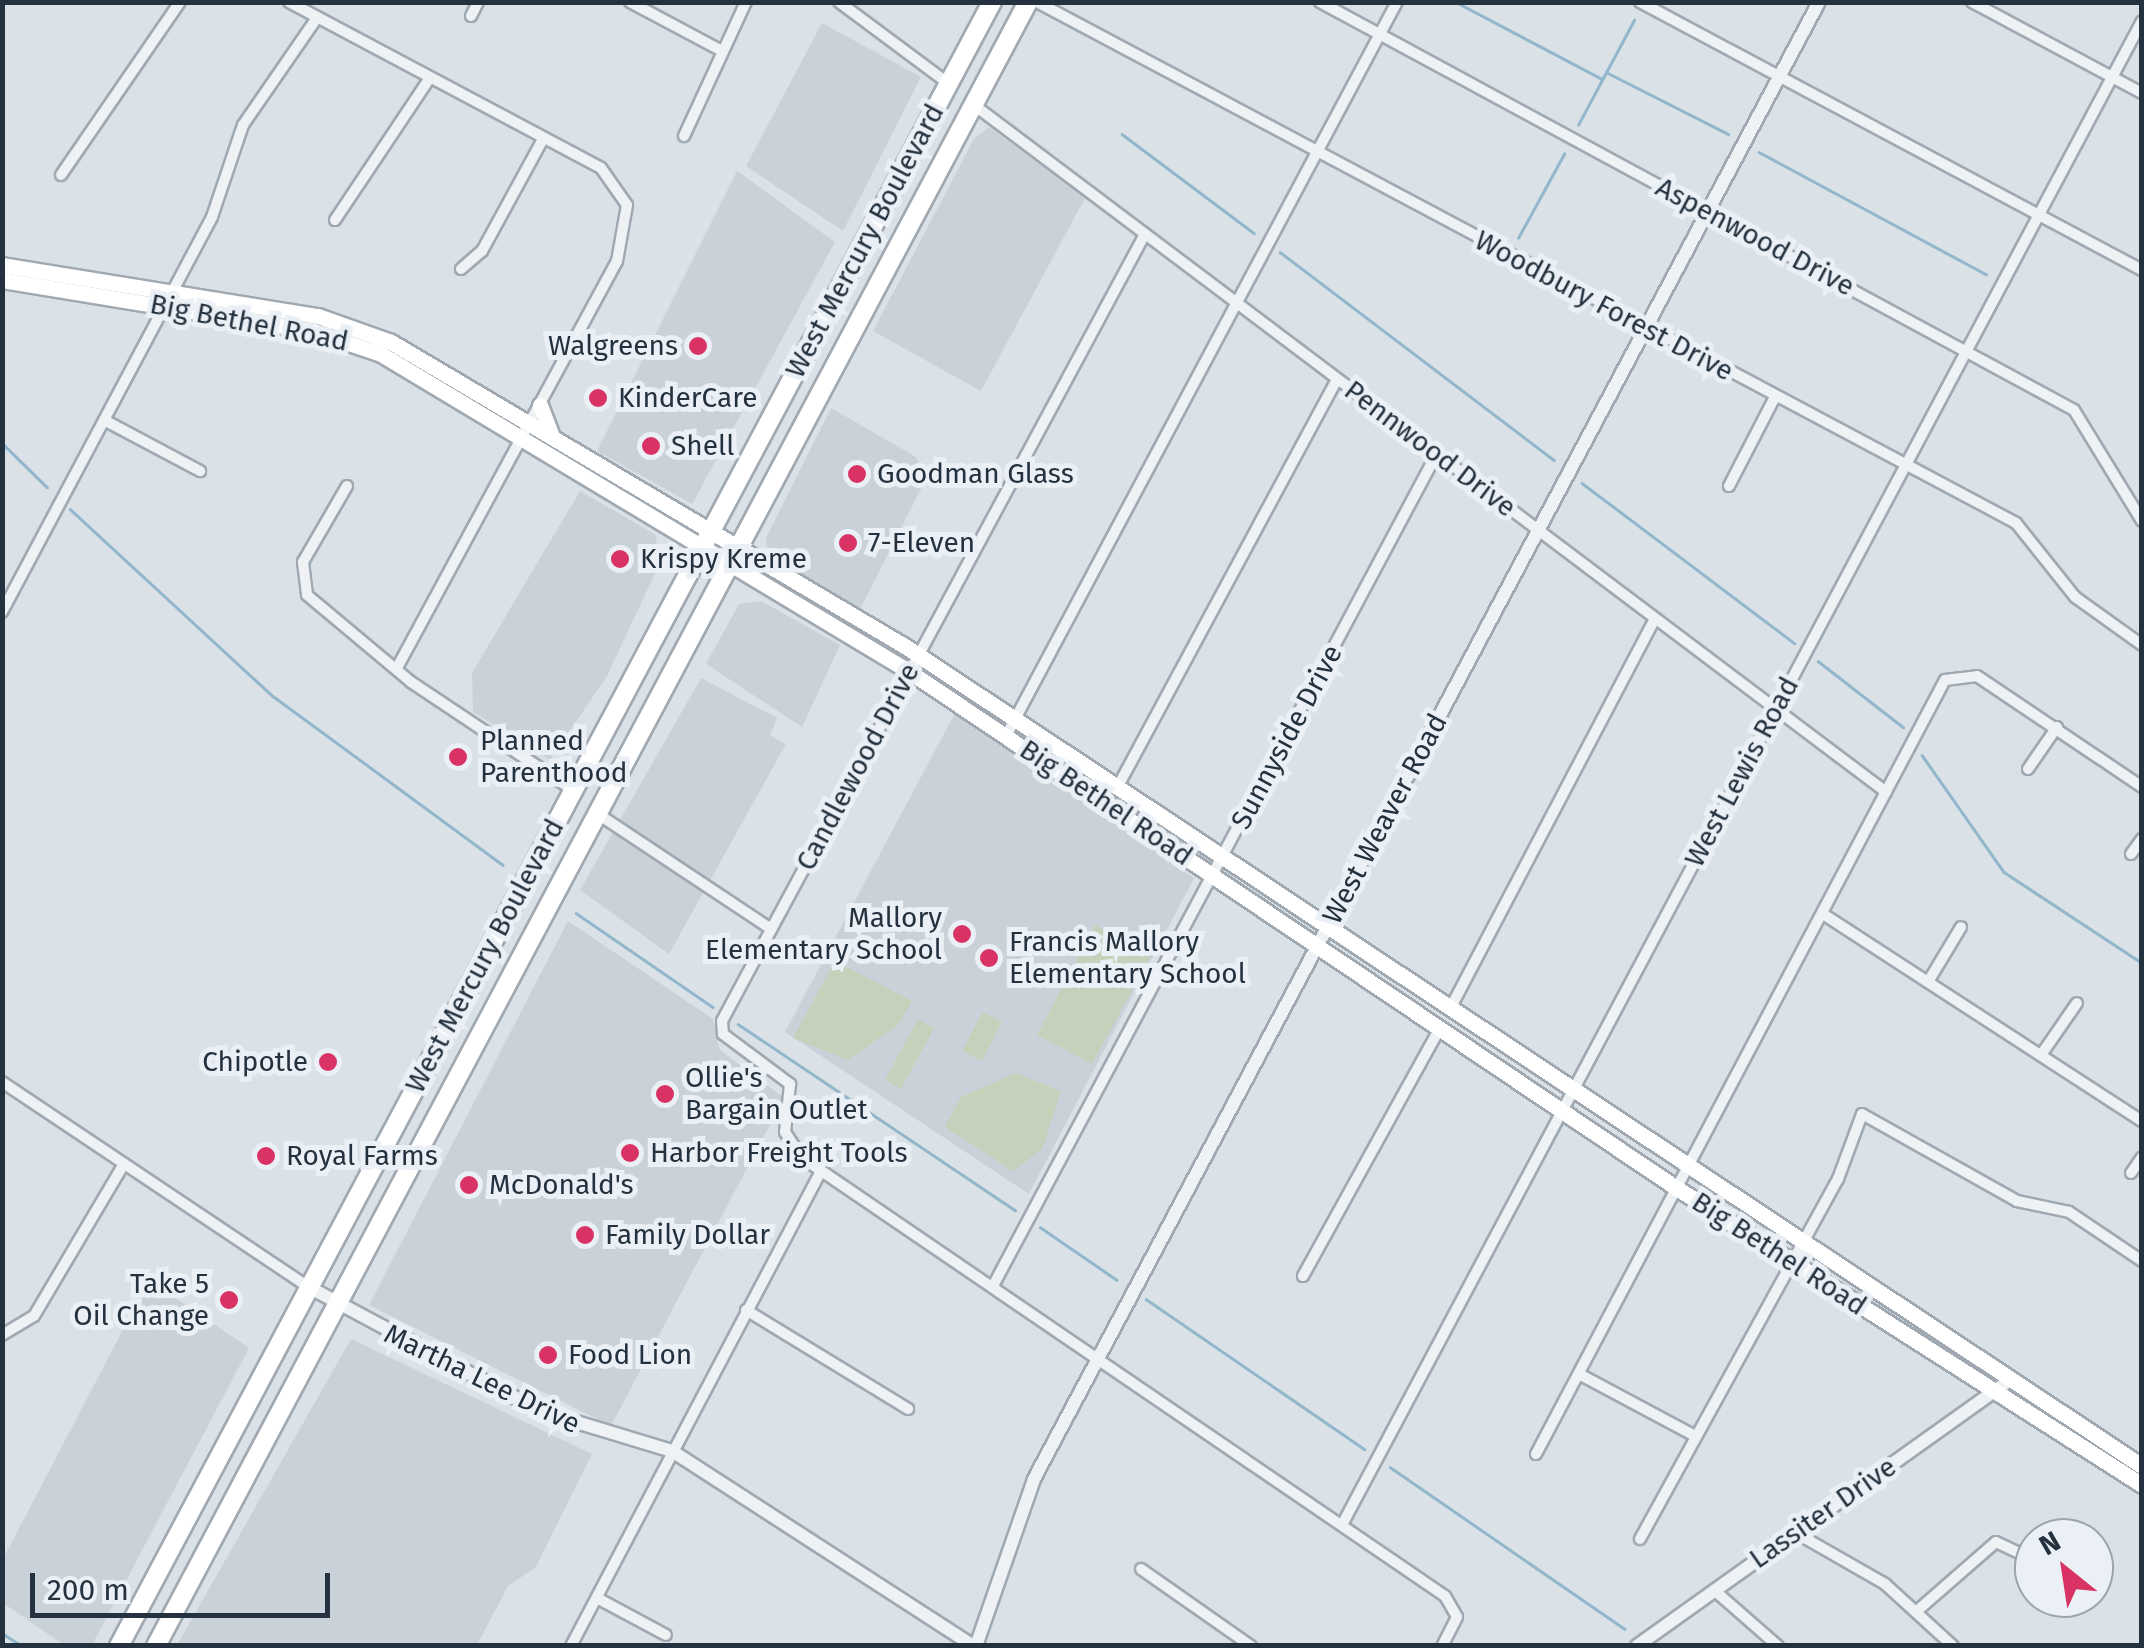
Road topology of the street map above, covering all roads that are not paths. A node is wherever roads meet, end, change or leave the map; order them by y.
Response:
1 (180, 2) edge
2 (289, 2) edge
3 (478, 2) edge
4 (630, 2) edge
5 (746, 2) edge
6 (839, 2) edge
7 (992, 2) edge
8 (1028, 2) edge
9 (1037, 2) edge
10 (1320, 2) edge
11 (1396, 2) edge
12 (1640, 2) edge
13 (1818, 2) edge
14 (1972, 2) edge
15 (471, 16) dead end
16 (316, 18) junction
17 (2142, 21) edge
18 (1380, 33) junction
19 (722, 51) junction
20 (1778, 76) junction
21 (2111, 77) junction
22 (428, 79) junction
23 (949, 84) junction
24 (2142, 92) edge
25 (974, 105) junction
26 (684, 136) dead end
27 (543, 139) junction
28 (1316, 154) junction
29 (61, 175) dead end
30 (1708, 213) junction
31 (2040, 216) junction
32 (335, 220) dead end
33 (1145, 234) junction
34 (2, 264) edge
35 (461, 270) dead end
36 (2142, 270) edge
37 (2, 280) edge
38 (168, 299) junction
39 (1238, 301) junction
40 (1647, 326) junction
41 (1967, 350) junction
42 (1337, 379) junction
43 (1775, 397) junction
44 (540, 405) junction
45 (104, 420) junction
46 (526, 432) junction
47 (562, 444) junction
48 (1436, 454) junction
49 (1906, 466) junction
50 (200, 471) dead end
51 (346, 486) dead end
52 (1728, 486) dead end
53 (2142, 521) edge
54 (1536, 530) junction
55 (711, 531) junction
56 (741, 549) junction
57 (701, 550) junction
58 (732, 568) junction
59 (2, 612) edge
60 (1654, 621) junction
61 (2142, 645) edge
62 (919, 656) junction
63 (396, 669) junction
64 (910, 672) junction
65 (1773, 711) junction
66 (1015, 720) junction
67 (2057, 727) junction
68 (1006, 736) junction
69 (2028, 769) dead end
70 (2142, 787) edge
71 (1117, 788) junction
72 (573, 790) junction
73 (1886, 792) junction
74 (598, 814) junction
75 (2142, 839) edge
76 (2131, 854) dead end
77 (1222, 859) junction
78 (1213, 875) junction
79 (1823, 914) junction
80 (1961, 927) dead end
81 (771, 929) junction
82 (1326, 929) junction
83 (1318, 946) junction
84 (1928, 982) junction
85 (2077, 1003) dead end
86 (1448, 1011) junction
87 (1440, 1028) junction
88 (2040, 1055) junction
89 (2, 1082) edge
90 (1572, 1095) junction
91 (1564, 1112) junction
92 (2142, 1120) edge
93 (2142, 1157) edge
94 (124, 1164) junction
95 (1684, 1170) junction
96 (820, 1173) junction
97 (2131, 1173) dead end
98 (1676, 1187) junction
99 (1798, 1245) junction
100 (1788, 1261) junction
101 (2142, 1261) edge
102 (1304, 1276) dead end
103 (994, 1284) junction
104 (307, 1286) junction
105 (337, 1304) junction
106 (746, 1310) junction
107 (2, 1334) edge
108 (1099, 1356) junction
109 (1579, 1374) junction
110 (2009, 1381) junction
111 (1994, 1391) junction
112 (908, 1408) dead end
113 (1694, 1436) junction
114 (672, 1451) junction
115 (1536, 1454) dead end
116 (2142, 1466) edge
117 (2142, 1486) edge
118 (1343, 1523) junction
119 (1796, 1533) junction
120 (1640, 1540) dead end
121 (2014, 1551) edge
122 (1141, 1569) dead end
123 (1714, 1590) junction
124 (597, 1598) junction
125 (1918, 1610) junction
126 (666, 1635) dead end
127 (119, 1646) edge
128 (156, 1646) edge
129 (570, 1646) edge
130 (975, 1646) edge
131 (1251, 1646) edge
132 (1442, 1646) edge
133 (1637, 1646) edge
134 (1778, 1646) edge
135 (1953, 1646) edge

1 - 29 street
2 - 16 street
3 - 15 street
4 - 19 street
5 - 19 street
6 - 23 street
7 - 23 highway, West Mercury Boulevard
8 - 25 highway, West Mercury Boulevard
9 - 28 street, Woodbury Forest Drive
10 - 18 street, Aspenwood Drive
11 - 18 street
12 - 20 street
13 - 20 street, West Weaver Road
14 - 21 street
16 - 22 street
16 - 38 street
17 - 21 street, West Lewis Road
18 - 28 street
18 - 30 street, Aspenwood Drive
19 - 26 street
20 - 30 street, West Weaver Road
20 - 31 street
21 - 24 street
21 - 31 street, West Lewis Road
22 - 27 street
22 - 32 street
23 - 55 highway, West Mercury Boulevard
25 - 33 street, Pennwood Drive
25 - 56 highway, West Mercury Boulevard
27 - 35 street
27 - 44 street
28 - 39 street
28 - 40 street, Woodbury Forest Drive
30 - 40 street, West Weaver Road
30 - 41 street, Aspenwood Drive
31 - 36 street
31 - 41 street, West Lewis Road
33 - 39 street, Pennwood Drive
33 - 62 street, Candlewood Drive
34 - 38 main road, Big Bethel Road
37 - 38 main road, Big Bethel Road
38 - 45 street
38 - 46 main road, Big Bethel Road
39 - 42 street, Pennwood Drive
39 - 66 street
40 - 43 street, Woodbury Forest Drive
40 - 54 street, West Weaver Road
41 - 49 street, West Lewis Road
41 - 53 street, Aspenwood Drive
42 - 48 street, Pennwood Drive
42 - 71 street
43 - 49 street, Woodbury Forest Drive
43 - 52 street
44 - 46 street
44 - 47 main road
45 - 50 street
45 - 59 street
46 - 47 main road, Big Bethel Road
46 - 57 main road, Big Bethel Road
46 - 63 street
47 - 55 main road, Big Bethel Road
48 - 54 street, Pennwood Drive
48 - 77 street, Sunnyside Drive
49 - 61 street, Woodbury Forest Drive
49 - 65 street, West Lewis Road
51 - 63 street
54 - 60 street, Pennwood Drive
54 - 82 street, West Weaver Road
55 - 56 main road, Big Bethel Road
55 - 57 highway, West Mercury Boulevard
56 - 58 highway, West Mercury Boulevard
56 - 62 main road, Big Bethel Road
57 - 58 main road, Big Bethel Road
57 - 72 highway, West Mercury Boulevard
58 - 64 main road, Big Bethel Road
58 - 74 highway, West Mercury Boulevard
60 - 65 street, Pennwood Drive
60 - 86 street
62 - 64 street, Candlewood Drive
62 - 66 main road, Big Bethel Road
63 - 72 street
64 - 68 main road, Big Bethel Road
64 - 81 street, Candlewood Drive
65 - 73 street, Pennwood Drive
65 - 90 street, West Lewis Road
66 - 68 street
66 - 71 main road, Big Bethel Road
67 - 69 street
67 - 70 street
67 - 73 street
68 - 78 main road, Big Bethel Road
71 - 77 main road, Big Bethel Road
72 - 104 highway, West Mercury Boulevard
73 - 79 street
74 - 81 street
74 - 105 highway, West Mercury Boulevard
75 - 76 street
77 - 78 street, Sunnyside Drive
77 - 82 main road, Big Bethel Road
78 - 83 main road, Big Bethel Road
78 - 103 street, Sunnyside Drive
79 - 84 street
79 - 95 street
80 - 84 street
81 - 96 street, Candlewood Drive
82 - 83 street, West Weaver Road
82 - 86 main road, Big Bethel Road
83 - 87 main road, Big Bethel Road
83 - 108 street, West Weaver Road
84 - 88 street
85 - 88 street
86 - 90 main road, Big Bethel Road
87 - 91 main road, Big Bethel Road
87 - 102 street
88 - 92 street
89 - 94 street, Martha Lee Drive
90 - 91 street, West Lewis Road
90 - 95 main road, Big Bethel Road
91 - 98 main road, Big Bethel Road
91 - 118 street, West Lewis Road
93 - 97 street
94 - 104 street, Martha Lee Drive
94 - 107 street
95 - 98 street
95 - 99 main road, Big Bethel Road
96 - 103 street
96 - 106 street
98 - 100 main road, Big Bethel Road
98 - 109 street
99 - 100 street
99 - 101 street
99 - 110 main road, Big Bethel Road
100 - 111 main road, Big Bethel Road
100 - 113 street
103 - 108 street
104 - 105 street, Martha Lee Drive
104 - 127 highway, West Mercury Boulevard
105 - 114 street, Martha Lee Drive
105 - 128 highway, West Mercury Boulevard
106 - 112 street
106 - 114 street
108 - 118 street
108 - 130 street, West Weaver Road
109 - 113 street
109 - 115 street
110 - 111 street, Lassiter Drive
110 - 116 main road, Big Bethel Road
111 - 117 main road, Big Bethel Road
111 - 119 street, Lassiter Drive
113 - 120 street
114 - 124 street
114 - 130 street, Martha Lee Drive
118 - 132 street
119 - 123 street, Lassiter Drive
119 - 125 street
121 - 125 street
122 - 131 street
123 - 133 street, Lassiter Drive
123 - 134 street
124 - 126 street
124 - 129 street
125 - 135 street

